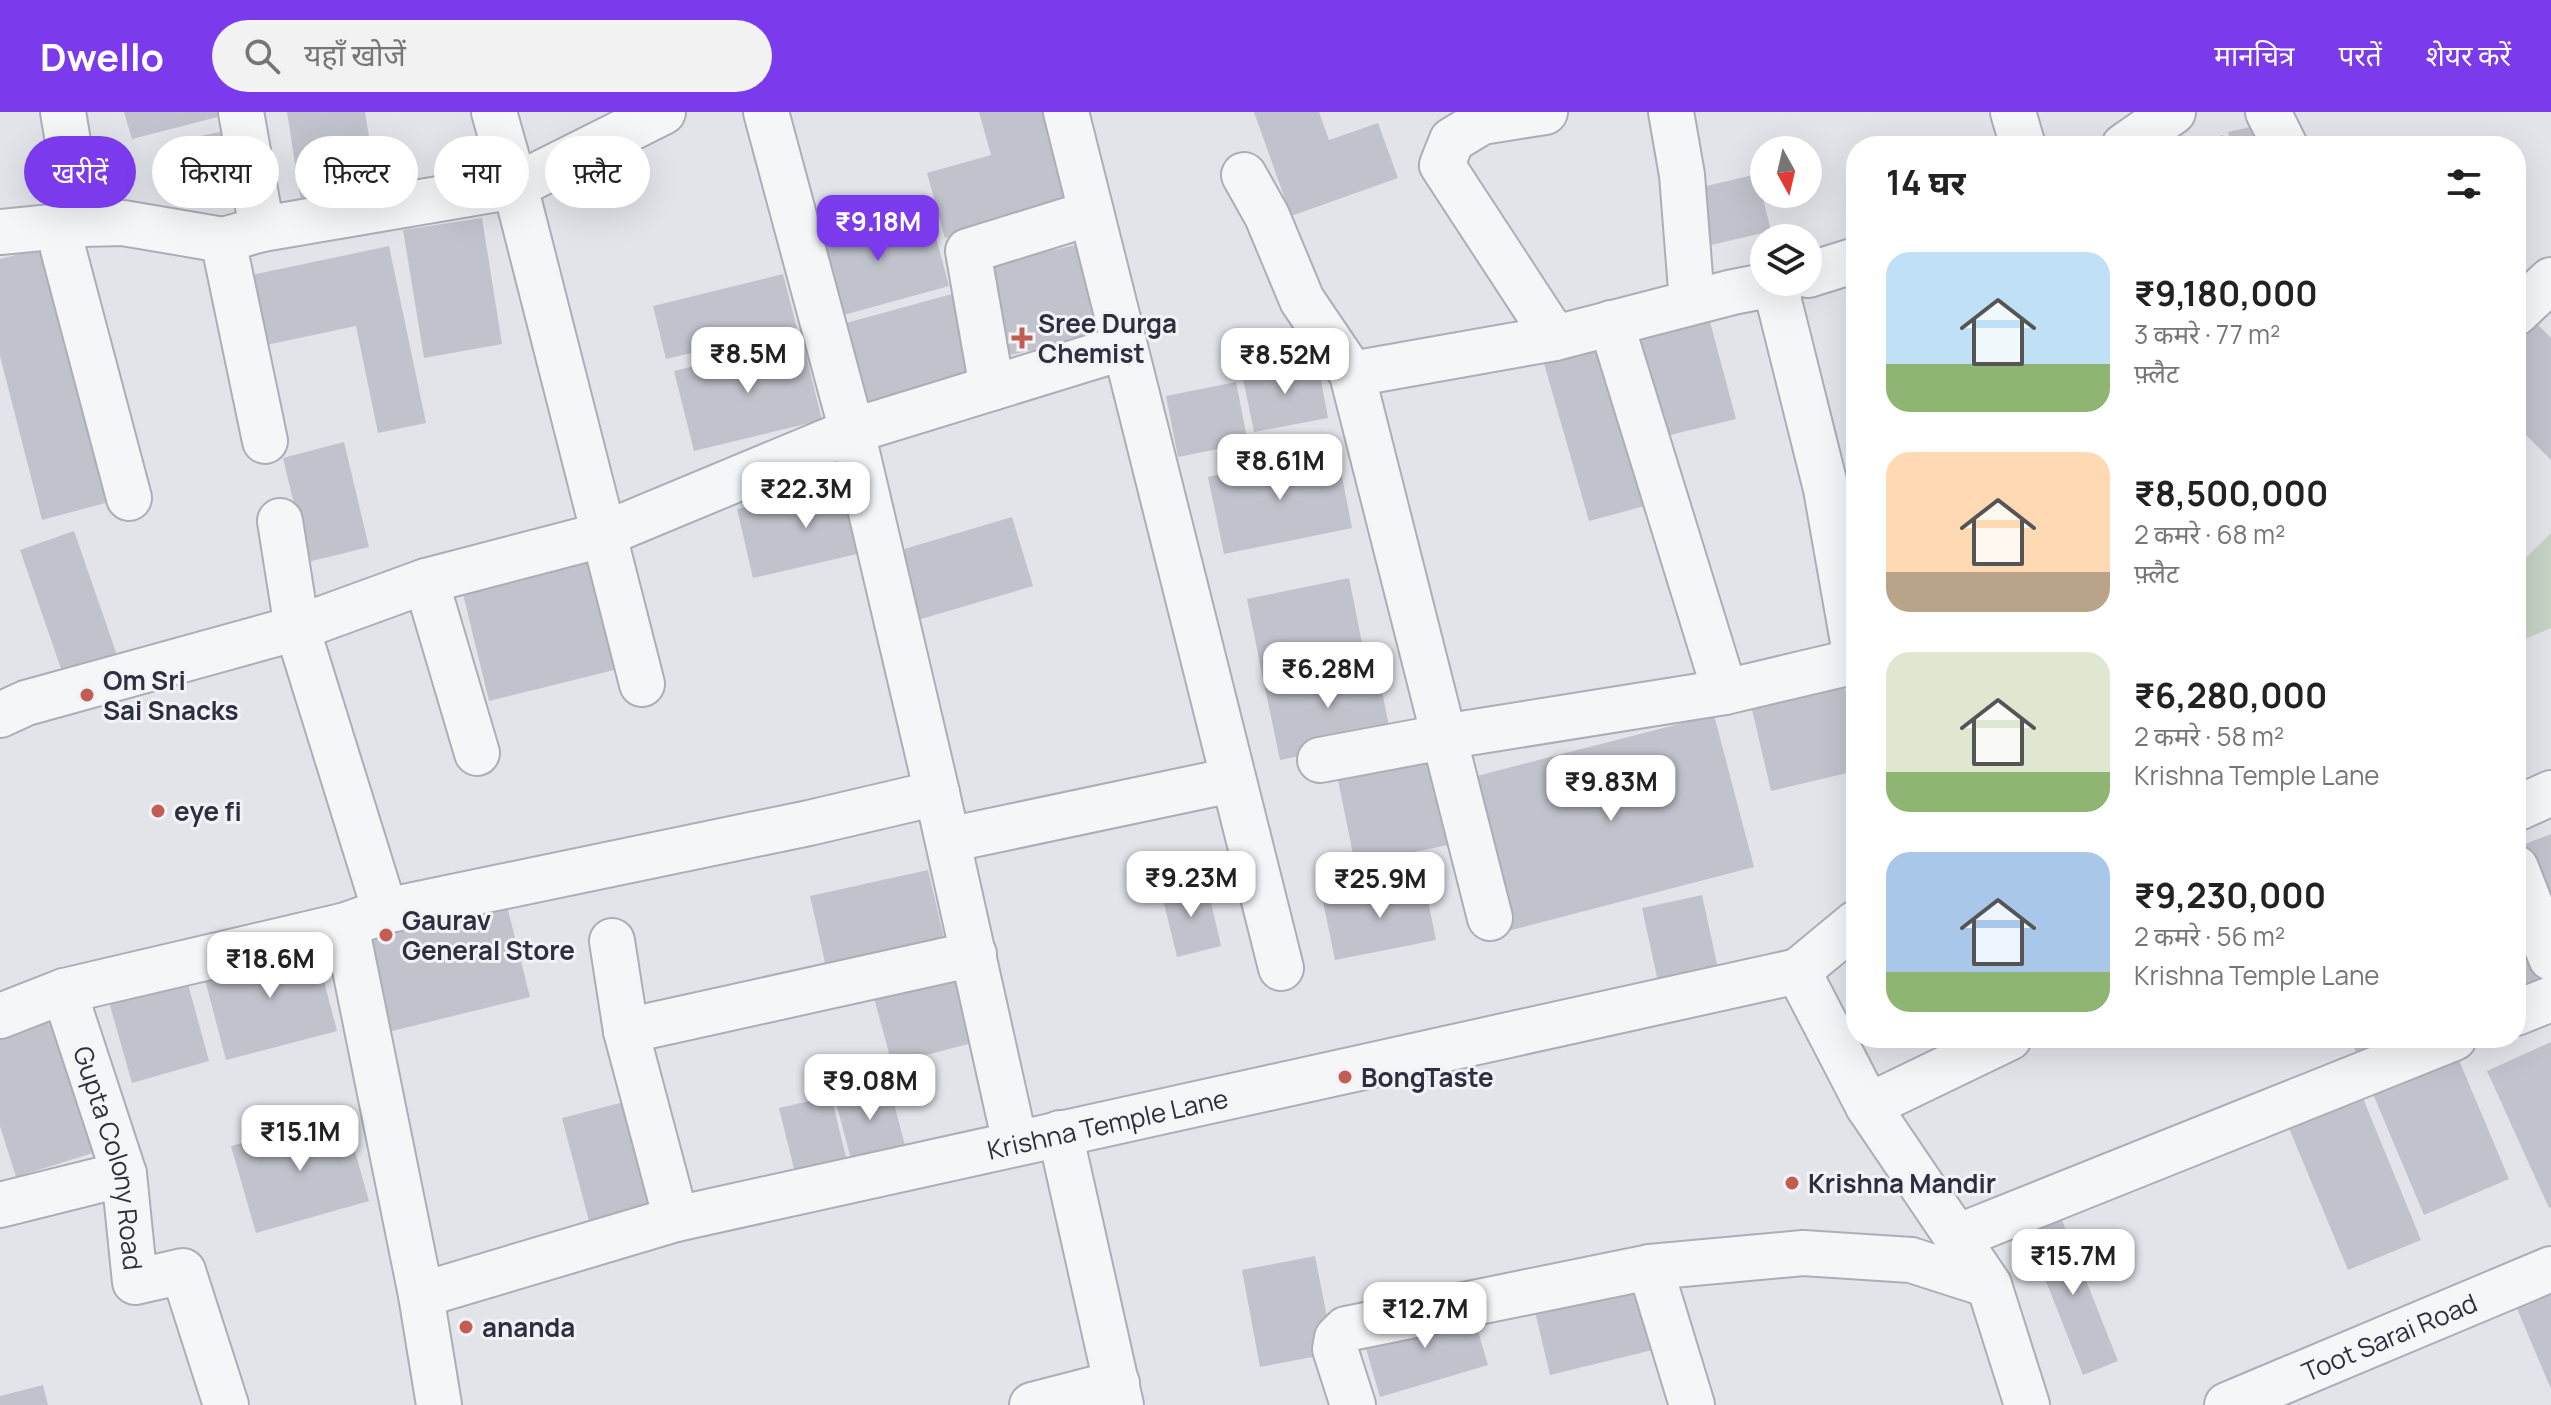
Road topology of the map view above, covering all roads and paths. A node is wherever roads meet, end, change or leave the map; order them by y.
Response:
1 (63, 112) edge
2 (241, 112) edge
3 (494, 112) edge
4 (663, 112) edge
5 (766, 112) edge
6 (1066, 112) edge
7 (1545, 112) edge
8 (1671, 112) edge
9 (2013, 112) edge
10 (2173, 112) edge
11 (2268, 112) edge
12 (501, 136) edge
13 (2020, 136) edge
14 (2138, 136) edge
15 (2280, 136) edge
16 (1244, 175) dead end
17 (529, 179) edge
18 (434, 201) edge
19 (520, 208) edge
20 (1091, 213) junction
21 (71, 224) junction
22 (0, 232) edge
23 (243, 235) junction
24 (1846, 263) edge
25 (1822, 271) edge
26 (2551, 280) edge
27 (1750, 289) edge
28 (1793, 296) edge
29 (1692, 302) junction
30 (2526, 304) edge
31 (1611, 323) junction
32 (1555, 338) junction
33 (1125, 347) junction
34 (1352, 374) junction
35 (992, 388) junction
36 (852, 431) junction
37 (265, 441) dead end
38 (1841, 482) edge
39 (129, 498) dead end
40 (280, 521) dead end
41 (602, 535) junction
42 (1846, 541) edge
43 (426, 581) junction
44 (297, 628) junction
45 (1846, 662) edge
46 (642, 684) dead end
47 (1725, 692) junction
48 (0, 715) edge
49 (1443, 737) junction
50 (477, 753) dead end
51 (1320, 760) dead end
52 (1232, 780) junction
53 (937, 793) junction
54 (2551, 793) edge
55 (2526, 804) edge
56 (948, 840) junction
57 (2526, 894) edge
58 (366, 918) junction
59 (1490, 918) dead end
60 (1846, 931) edge
61 (612, 941) dead end
62 (974, 954) junction
63 (2551, 958) edge
64 (1281, 968) dead end
65 (1798, 971) junction
66 (64, 991) junction
67 (2551, 999) edge
68 (2526, 1009) edge
69 (0, 1016) edge
70 (626, 1031) junction
71 (1988, 1048) edge
72 (2429, 1048) edge
73 (1868, 1106) junction
74 (1060, 1133) junction
75 (1015, 1143) junction
76 (124, 1174) junction
77 (0, 1205) edge
78 (676, 1219) junction
79 (1957, 1237) junction
80 (1650, 1267) junction
81 (2551, 1269) edge
82 (1989, 1285) junction
83 (421, 1295) junction
84 (1119, 1394) edge
85 (226, 1405) edge
86 (439, 1405) edge
87 (1032, 1405) edge
88 (1353, 1405) edge
89 (1692, 1405) edge
90 (2027, 1405) edge
91 (2227, 1405) edge

1 - 21 street
2 - 23 street
3 - 12 street
4 - 17 street
5 - 36 street
6 - 20 street
7 - 32 street
8 - 29 street
9 - 13 street
10 - 14 street
11 - 15 street
16 - 34 street
18 - 23 street
19 - 41 street
20 - 33 street
20 - 35 street
21 - 22 street
21 - 23 street
21 - 39 street
23 - 37 street
24 - 25 street
26 - 30 street
27 - 29 street
28 - 38 street
29 - 31 street
31 - 32 street
31 - 47 street
32 - 34 street
33 - 35 street
33 - 52 street
34 - 49 street
35 - 36 street
36 - 41 street
36 - 53 street
38 - 42 street
40 - 44 street
41 - 43 street
41 - 46 street
43 - 44 street
43 - 50 street
44 - 48 street
44 - 58 street
45 - 47 street
47 - 49 street
49 - 51 street
49 - 59 street
52 - 56 street
52 - 64 street
53 - 56 street
53 - 58 street
54 - 55 street
56 - 62 street
57 - 63 street
58 - 66 street
58 - 83 street
60 - 65 street
61 - 70 street
62 - 70 street
62 - 75 street
65 - 73 street
65 - 74 street, Krishna Temple Lane
66 - 69 street
66 - 76 street, Gupta Colony Road
67 - 68 street
70 - 78 street
71 - 73 street
72 - 79 street
73 - 79 street
74 - 75 street, Krishna Temple Lane
74 - 84 street
75 - 78 street, Krishna Temple Lane
76 - 77 street
76 - 85 street, Gupta Colony Road
78 - 83 street, Krishna Temple Lane
79 - 82 street
80 - 82 street
80 - 88 street
80 - 89 street
81 - 91 street, Toot Sarai Road
82 - 90 street
83 - 86 street
84 - 87 street

